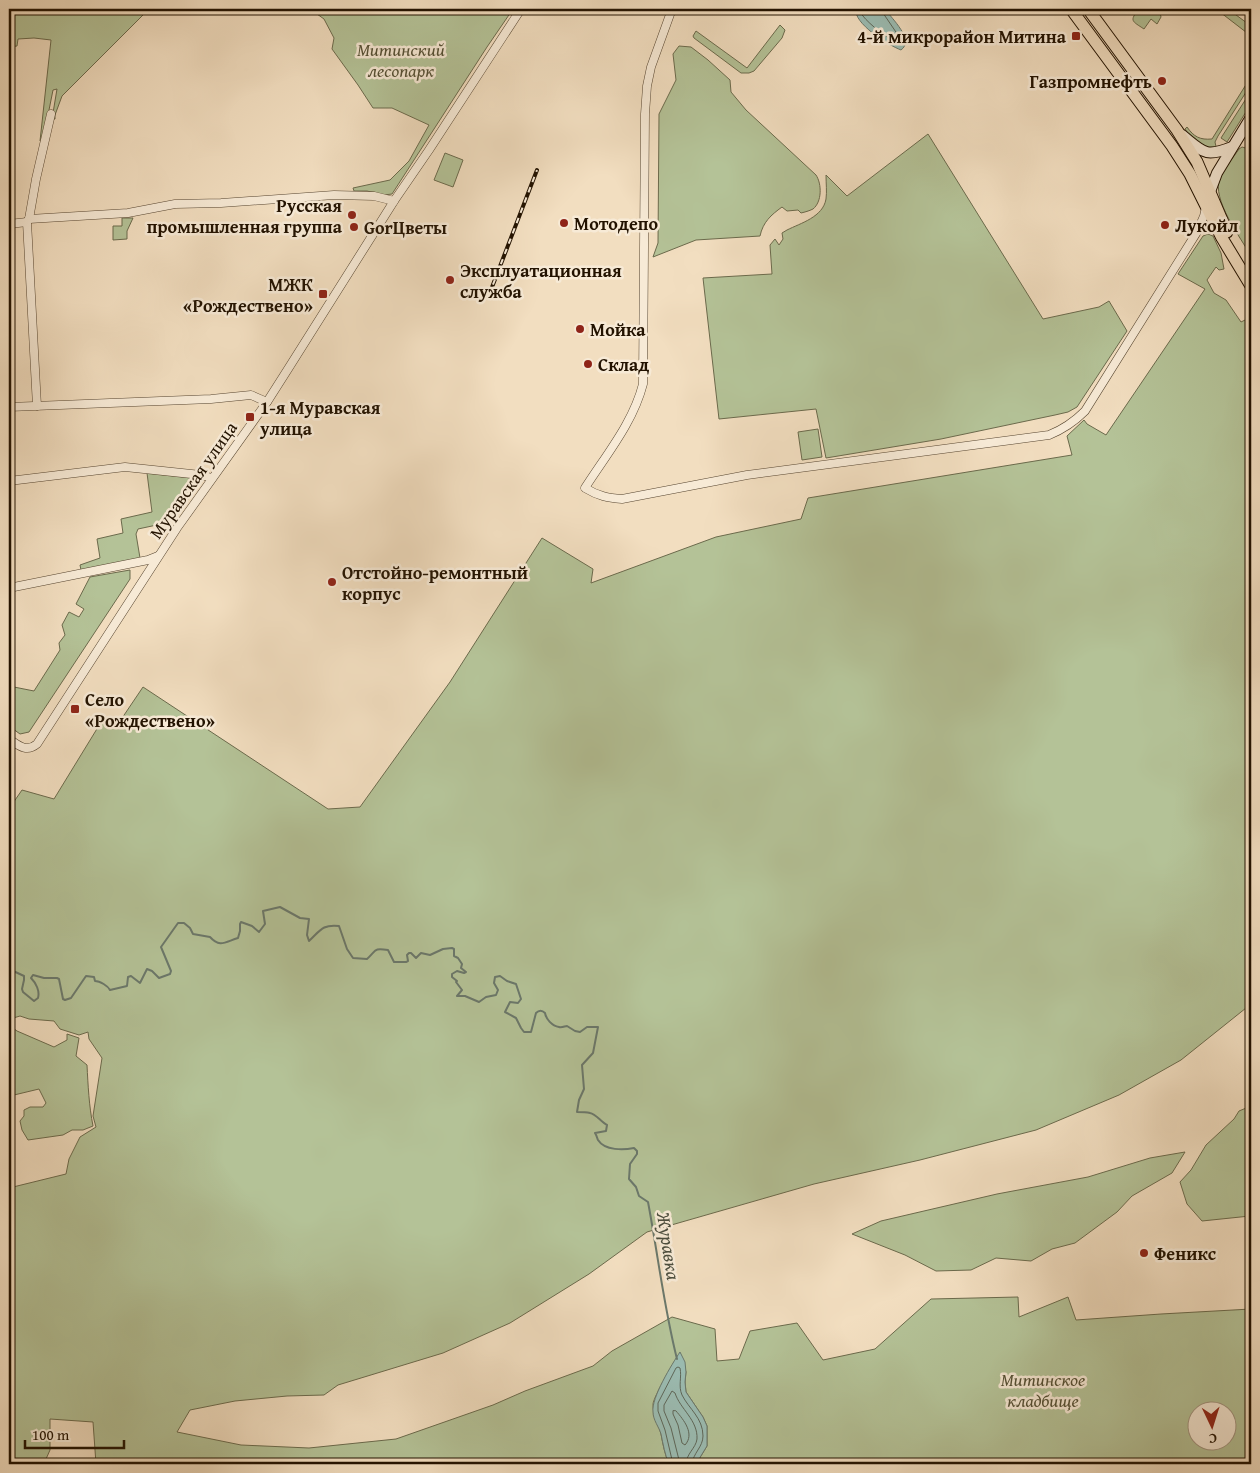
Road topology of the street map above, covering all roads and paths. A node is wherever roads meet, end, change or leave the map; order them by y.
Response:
1 (521, 9) edge
2 (672, 9) edge
3 (1070, 9) edge
4 (1088, 9) edge
5 (1247, 9) edge
6 (1251, 12) edge
7 (51, 114) dead end
8 (1251, 117) edge
9 (1177, 130) junction
10 (1232, 147) junction
11 (1190, 174) junction
12 (1210, 186) junction
13 (394, 201) junction
14 (1206, 207) junction
15 (28, 221) junction
16 (9, 224) edge
17 (1251, 272) edge
18 (1251, 286) edge
19 (267, 402) junction
20 (36, 406) junction
21 (9, 407) edge
22 (212, 478) junction
23 (9, 481) edge
24 (160, 554) junction
25 (9, 588) edge
26 (9, 739) edge

1 - 13 street, Муравская улица
2 - 14 street
3 - 11 main road
4 - 9 main road
5 - 6 street
7 - 15 street
8 - 10 main road
9 - 10 main road
9 - 12 main road
10 - 12 main road
11 - 12 main road
11 - 14 main road
12 - 14 main road
12 - 17 main road
13 - 15 street
13 - 19 street, Муравская улица
14 - 18 main road
15 - 16 street
15 - 20 street
19 - 20 street
19 - 22 street, Муравская улица
20 - 21 street
22 - 23 street
22 - 24 street, Муравская улица
24 - 25 street
24 - 26 street, Муравская улица

